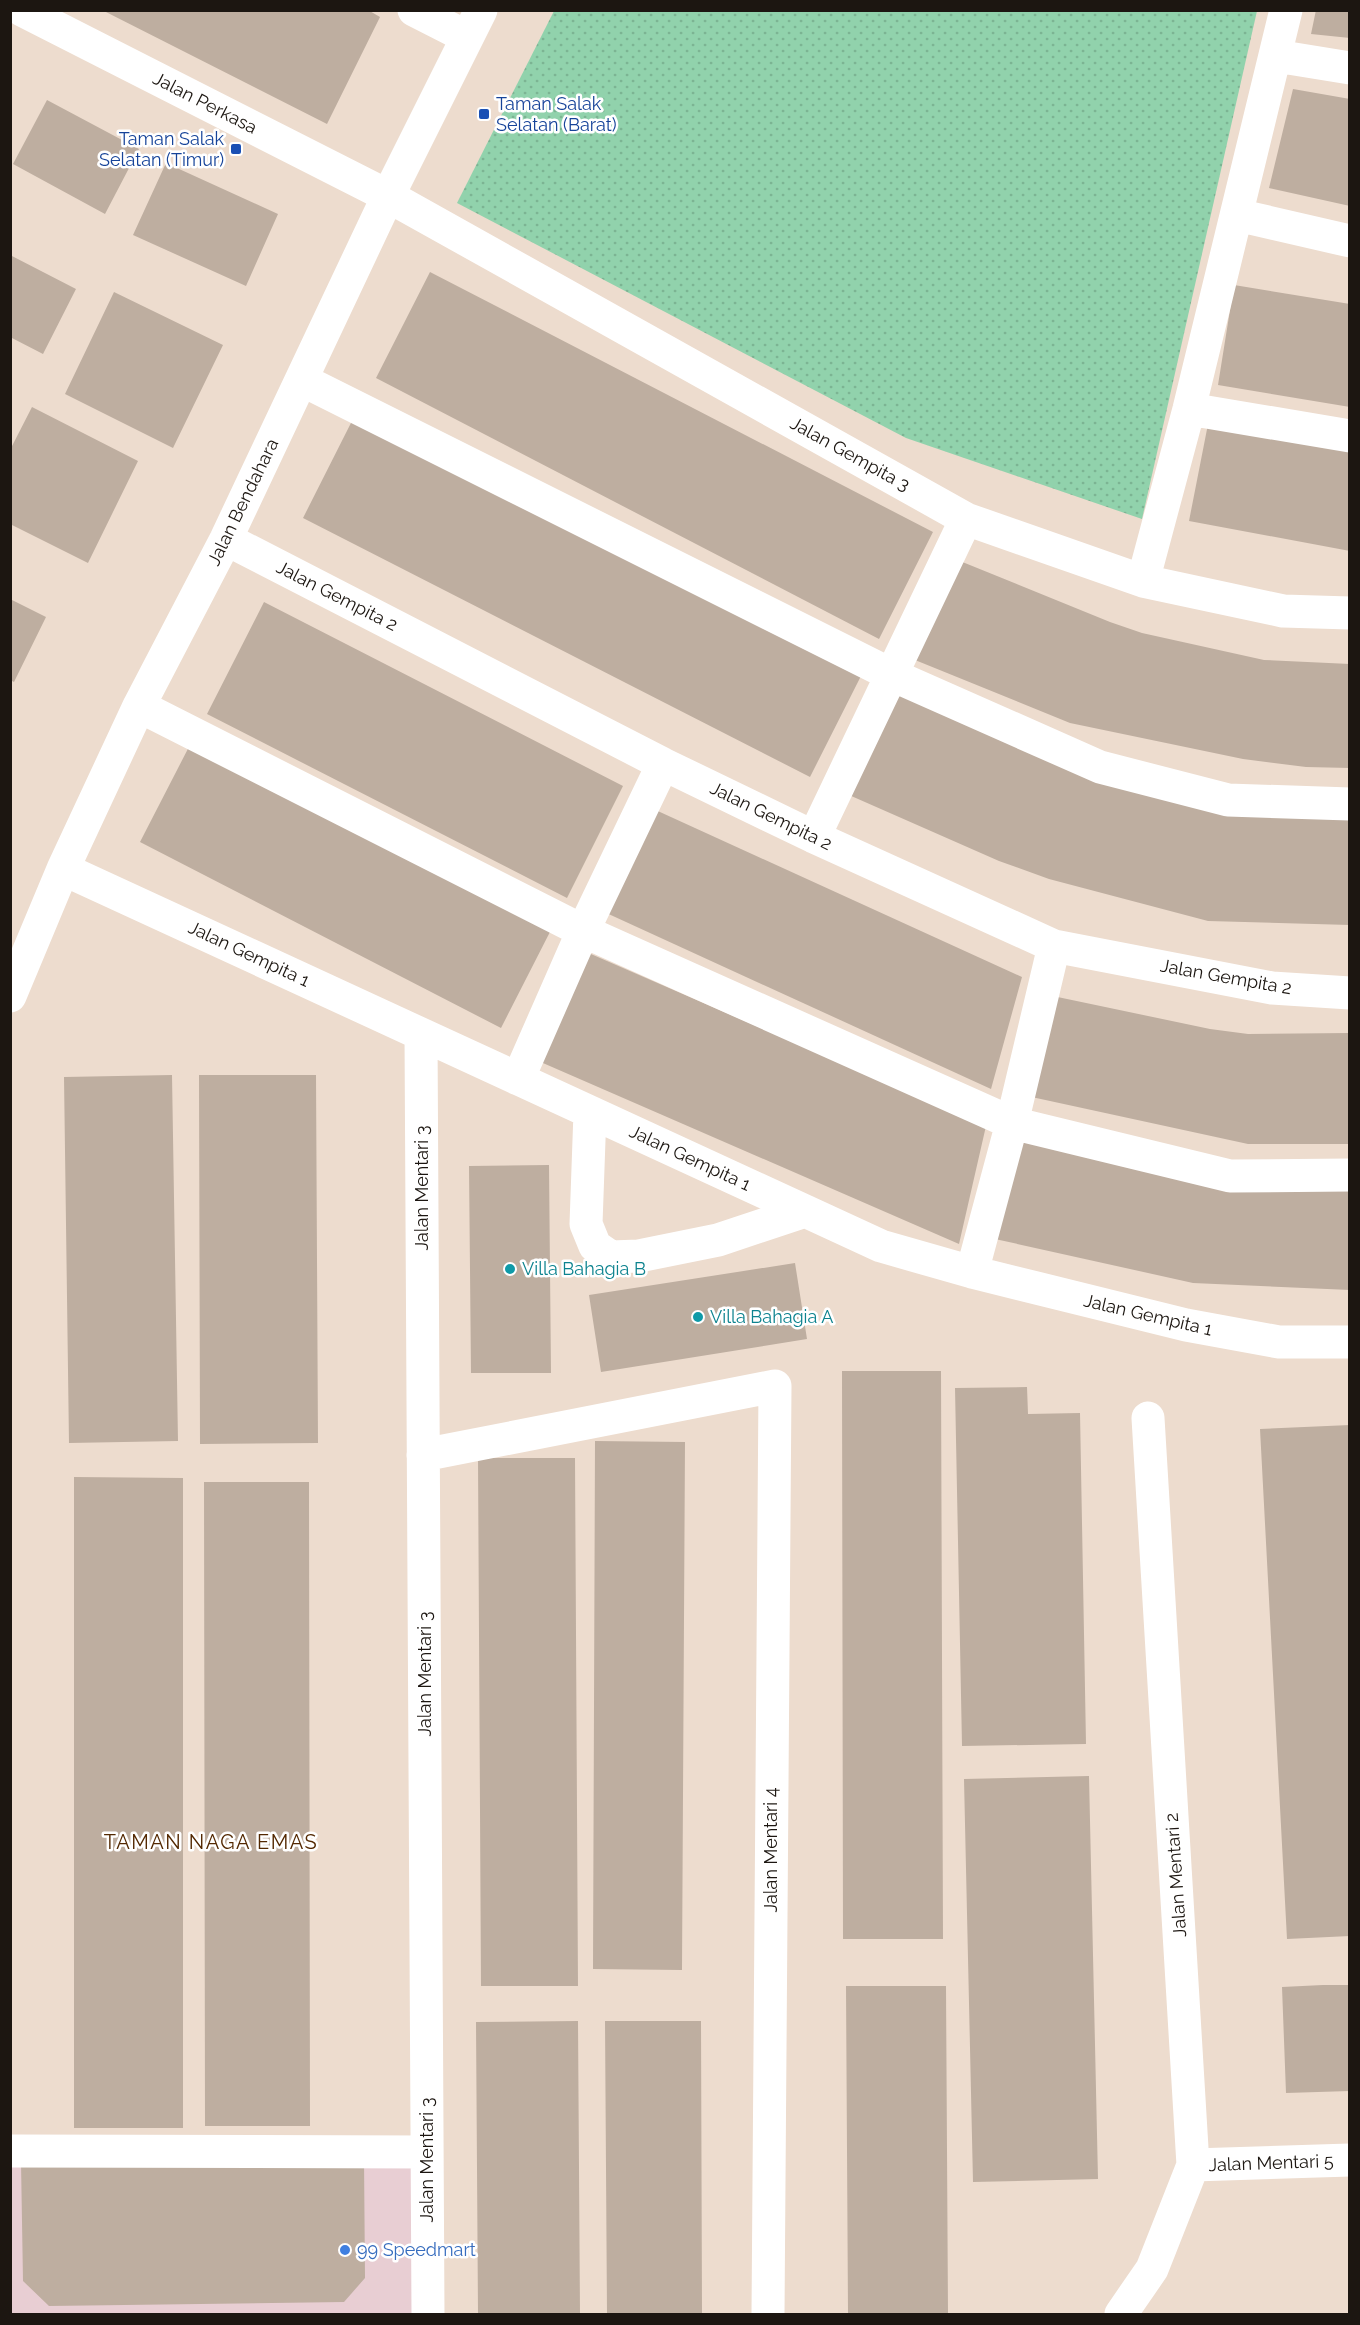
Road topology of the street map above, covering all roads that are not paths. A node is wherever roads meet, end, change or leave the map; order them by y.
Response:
1 (22, 10) edge
2 (414, 10) edge
3 (1286, 10) edge
4 (474, 24) edge
5 (1276, 56) junction
6 (1350, 68) edge
7 (388, 196) junction
8 (1237, 215) junction
9 (1350, 241) edge
10 (302, 380) junction
11 (1189, 409) junction
12 (1350, 436) edge
13 (966, 519) junction
14 (226, 539) junction
15 (1143, 581) junction
16 (1350, 613) edge
17 (892, 675) junction
18 (139, 706) junction
19 (663, 764) junction
20 (1350, 804) edge
21 (814, 837) junction
22 (63, 869) junction
23 (583, 931) junction
24 (1054, 946) junction
25 (1350, 993) edge
26 (10, 996) edge
27 (421, 1034) junction
28 (518, 1079) junction
29 (590, 1112) junction
30 (1012, 1123) junction
31 (1350, 1175) edge
32 (805, 1211) junction
33 (972, 1272) junction
34 (1350, 1342) edge
35 (1148, 1418) dead end
36 (423, 1455) junction
37 (10, 2151) edge
38 (428, 2152) junction
39 (1350, 2160) edge
40 (1193, 2165) junction
41 (428, 2314) edge
42 (768, 2314) edge
43 (1121, 2314) edge

1 - 7 street, Jalan Perkasa
2 - 4 street
3 - 5 street
4 - 7 street, Jalan Bendahara
5 - 6 street
5 - 8 street
7 - 10 street, Jalan Bendahara
7 - 13 street, Jalan Gempita 3
8 - 9 street
8 - 11 street
10 - 14 street, Jalan Bendahara
10 - 17 street
11 - 12 street
11 - 15 street
13 - 15 street, Jalan Gempita 3
13 - 17 street
14 - 18 street, Jalan Bendahara
14 - 19 street, Jalan Gempita 2
15 - 16 street, Jalan Gempita 3
17 - 20 street
17 - 21 street
18 - 22 street, Jalan Bendahara
18 - 23 street
19 - 21 street, Jalan Gempita 2
19 - 23 street
21 - 24 street, Jalan Gempita 2
22 - 26 street, Jalan Bendahara
22 - 27 street, Jalan Gempita 1
23 - 28 street
23 - 30 street
24 - 25 street, Jalan Gempita 2
24 - 30 street
27 - 28 street, Jalan Gempita 1
27 - 36 street, Jalan Mentari 3
28 - 29 street, Jalan Gempita 1
29 - 32 street, Jalan Gempita 1
29 - 32 street
30 - 31 street
30 - 33 street
32 - 33 street, Jalan Gempita 1
33 - 34 street, Jalan Gempita 1
35 - 40 street, Jalan Mentari 2
36 - 38 street, Jalan Mentari 3
36 - 42 street, Jalan Mentari 4
37 - 38 street
38 - 41 street, Jalan Mentari 3
39 - 40 street, Jalan Mentari 5
40 - 43 street, Jalan Mentari 2

